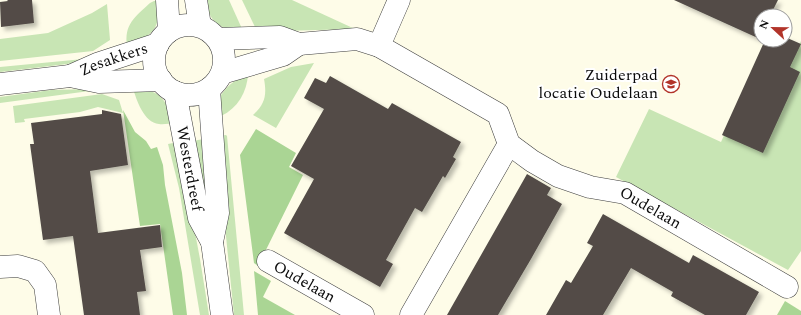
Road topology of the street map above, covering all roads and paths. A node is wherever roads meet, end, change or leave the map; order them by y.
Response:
1 (167, 0) edge
2 (196, 0) edge
3 (399, 0) edge
4 (200, 26) junction
5 (163, 37) junction
6 (218, 39) junction
7 (300, 44) junction
8 (379, 46) junction
9 (70, 76) junction
10 (215, 81) junction
11 (0, 84) edge
12 (168, 86) junction
13 (509, 144) junction
14 (212, 242) junction
15 (268, 261) dead end
16 (0, 268) edge
17 (787, 287) dead end
18 (49, 315) edge
19 (222, 315) edge
20 (363, 315) edge
21 (411, 315) edge

1 - 5 street
2 - 4 street
3 - 8 street
4 - 5 street
4 - 6 street
5 - 9 street, Zesakkers
5 - 12 street
6 - 7 street
6 - 10 street
7 - 8 street
7 - 10 street
8 - 13 street
9 - 11 street, Zesakkers
9 - 12 street, Zesakkers
10 - 12 street
10 - 14 street, Westerdreef
12 - 14 street, Westerdreef
13 - 17 street, Oudelaan
13 - 21 street
14 - 19 street, Westerdreef
15 - 20 street, Oudelaan
16 - 18 street

